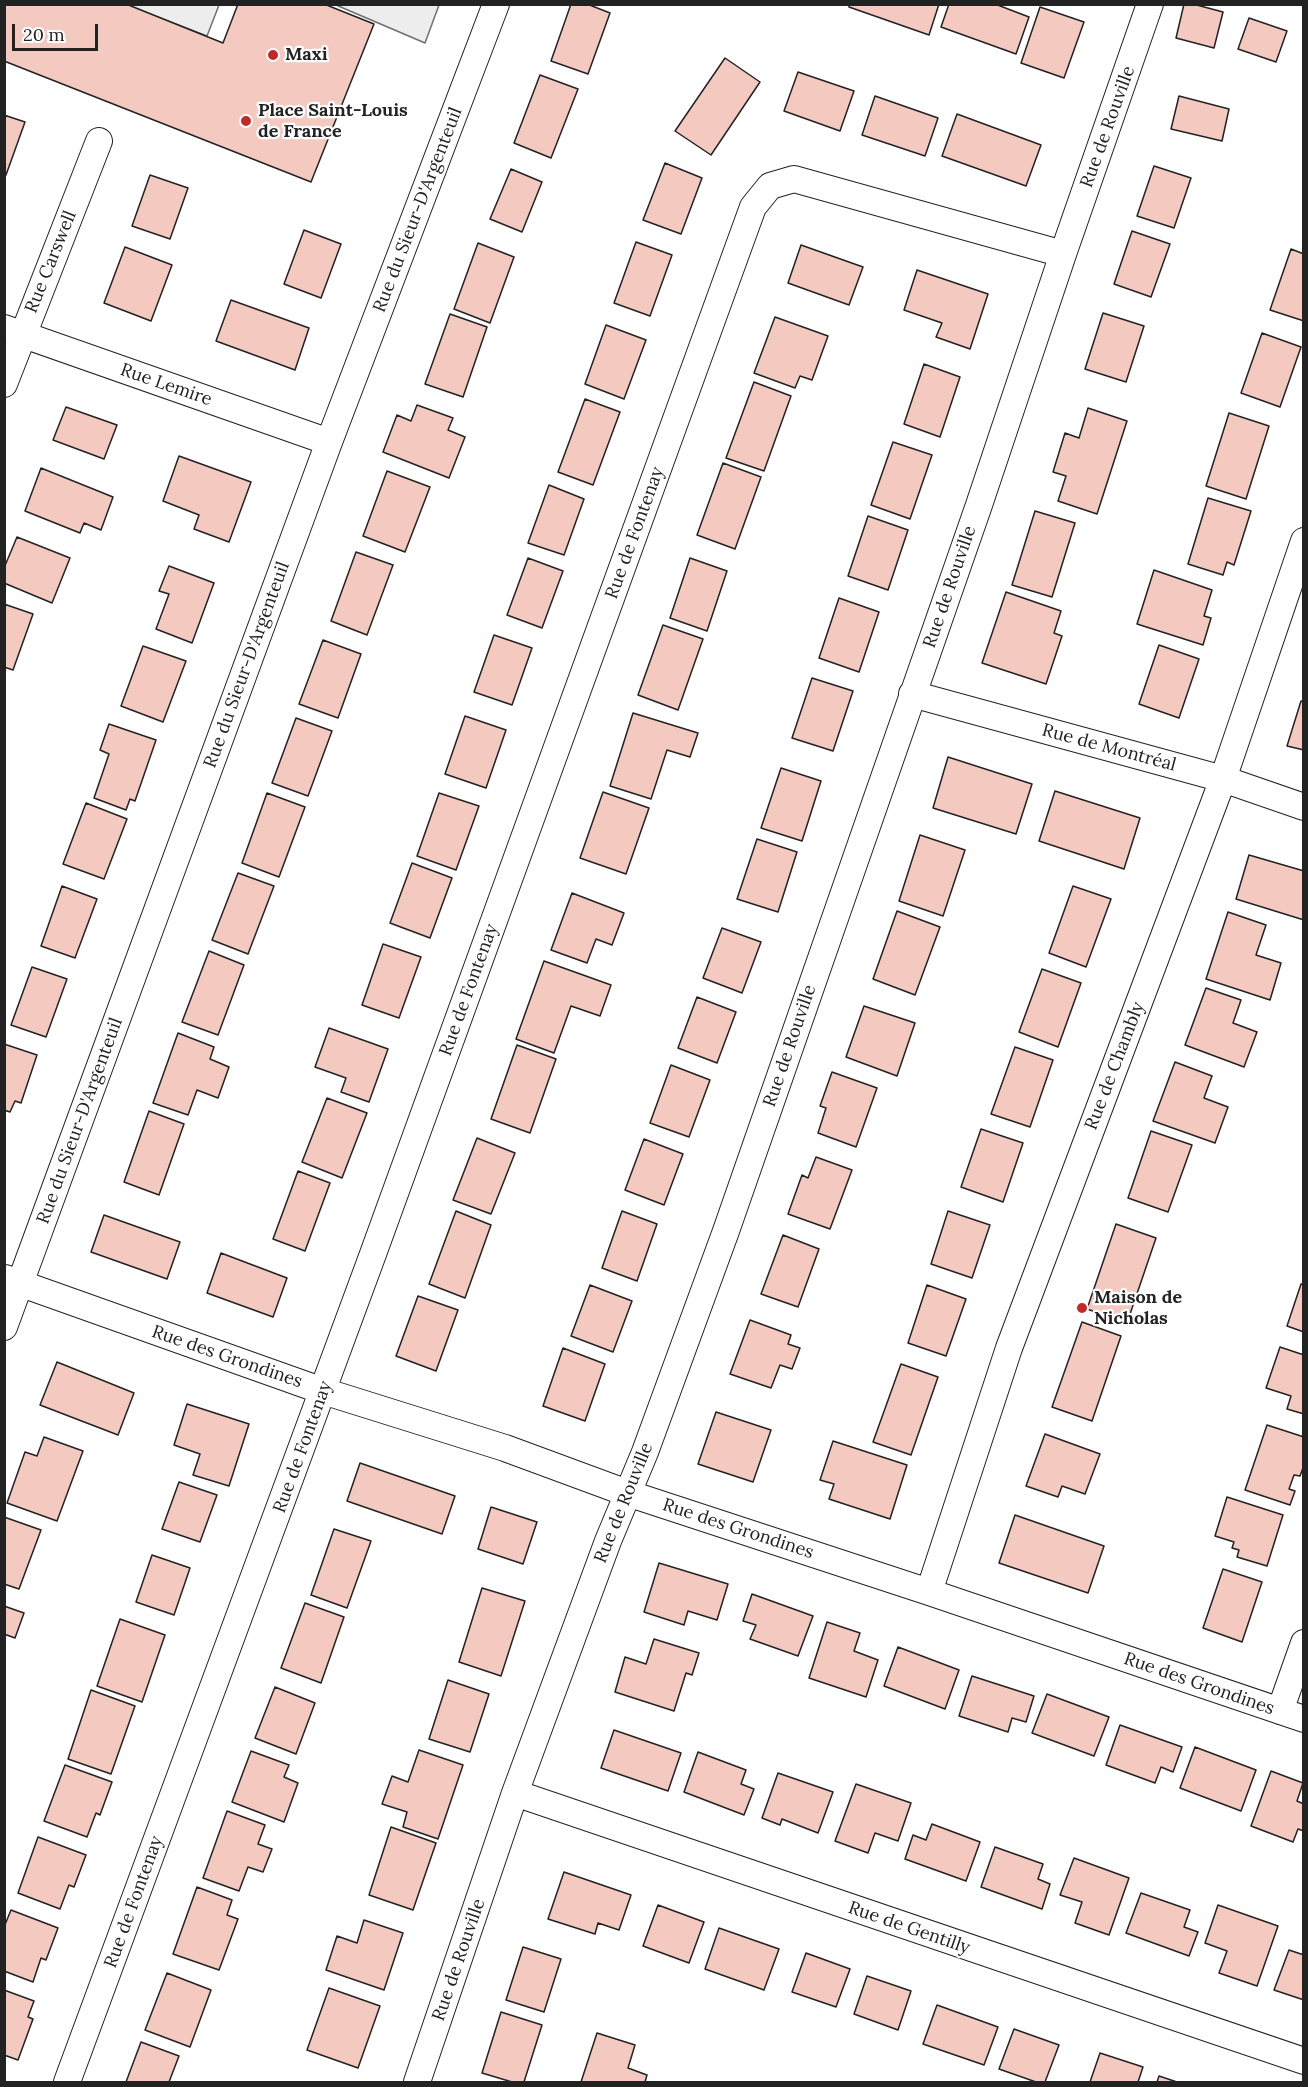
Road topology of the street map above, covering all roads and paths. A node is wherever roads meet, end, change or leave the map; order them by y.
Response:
1 (496, 4) edge
2 (1150, 4) edge
3 (99, 141) dead end
4 (1063, 254) junction
5 (13, 332) edge
6 (4, 384) edge
7 (328, 442) junction
8 (1304, 541) edge
9 (912, 694) junction
10 (1223, 780) junction
11 (1304, 807) edge
12 (13, 1281) edge
13 (4, 1327) edge
14 (323, 1391) junction
15 (627, 1493) junction
16 (929, 1592) junction
17 (1304, 1643) edge
18 (1292, 1715) edge
19 (515, 1793) junction
20 (1304, 2061) edge
21 (67, 2082) edge
22 (417, 2082) edge

1 - 7 street, Rue du Sieur-D'Argenteuil
2 - 4 street, Rue de Rouville
3 - 5 street, Rue Carswell
4 - 9 street, Rue de Rouville
4 - 14 street, Rue de Fontenay
5 - 6 street, Rue Carswell
5 - 7 street, Rue Lemire
7 - 12 street, Rue du Sieur-D'Argenteuil
8 - 10 street, Rue de Chambly
9 - 10 street, Rue de Montréal
9 - 15 street, Rue de Rouville
10 - 11 street, Rue de Montréal
10 - 16 street, Rue de Chambly
12 - 13 street, Rue du Sieur-D'Argenteuil
12 - 14 street, Rue des Grondines
14 - 15 street, Rue des Grondines
14 - 21 street, Rue de Fontenay
15 - 16 street, Rue des Grondines
15 - 19 street, Rue de Rouville
16 - 18 street, Rue des Grondines
17 - 18 street
19 - 20 street, Rue de Gentilly
19 - 22 street, Rue de Rouville

